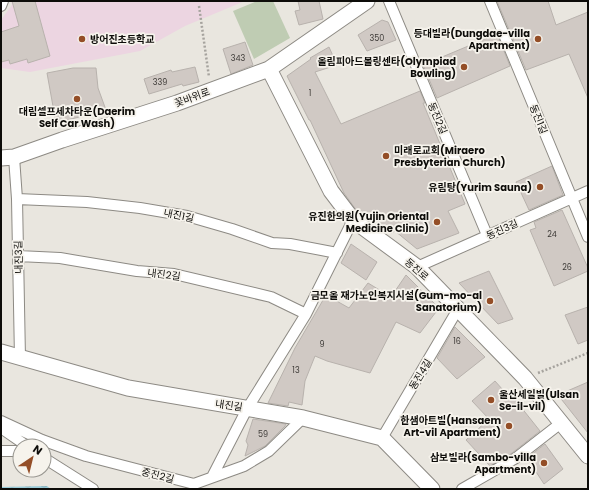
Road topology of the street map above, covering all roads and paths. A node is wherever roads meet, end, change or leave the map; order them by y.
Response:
1 (3, 1) edge
2 (367, 1) edge
3 (388, 1) edge
4 (490, 1) edge
5 (1, 6) edge
6 (199, 6) dead end
7 (269, 69) junction
8 (210, 90) junction
9 (8, 158) edge
10 (588, 191) edge
11 (571, 198) junction
12 (17, 199) junction
13 (353, 220) junction
14 (487, 236) junction
15 (588, 237) edge
16 (336, 253) junction
17 (18, 256) junction
18 (417, 266) junction
19 (458, 309) junction
20 (306, 314) junction
21 (1, 352) edge
22 (588, 353) edge
23 (20, 358) junction
24 (525, 378) junction
25 (247, 408) junction
26 (303, 418) junction
27 (1, 421) edge
28 (561, 423) junction
29 (1, 428) edge
30 (15, 438) edge
31 (382, 438) junction
32 (12, 450) edge
33 (1, 451) edge
34 (588, 456) edge
35 (52, 463) edge
36 (212, 477) junction
37 (191, 486) edge
38 (93, 489) edge
39 (432, 489) edge
40 (462, 489) edge

1 - 5 street
2 - 7 street, 꽃바위로
3 - 14 street, 동진2길
4 - 11 street, 동진1길
6 - 8 path
7 - 8 street, 꽃바위로
7 - 13 street, 동진로
8 - 9 street, 꽃바위로
9 - 12 street, 내진3길
10 - 11 street, 동진3길
11 - 14 street, 동진3길
11 - 15 street, 동진1길
12 - 16 street, 내진1길
12 - 17 street, 내진3길
13 - 16 street, 내진길
13 - 18 street, 동진로
14 - 18 street, 동진3길
16 - 20 street, 내진길
17 - 20 street, 내진2길
17 - 23 street, 내진3길
18 - 19 street, 동진로
19 - 24 street, 동진로
19 - 31 street, 동진4길
20 - 25 street, 내진길
21 - 23 street, 내진길
22 - 24 path
23 - 25 street, 내진길
24 - 28 street, 동진로
25 - 26 street
25 - 36 street
26 - 31 street
26 - 36 street, 중진2길
27 - 37 street, 중진2길
28 - 34 street, 동진로
28 - 40 street
29 - 30 street
31 - 39 street
32 - 33 street
35 - 38 street
36 - 37 street, 중진2길

